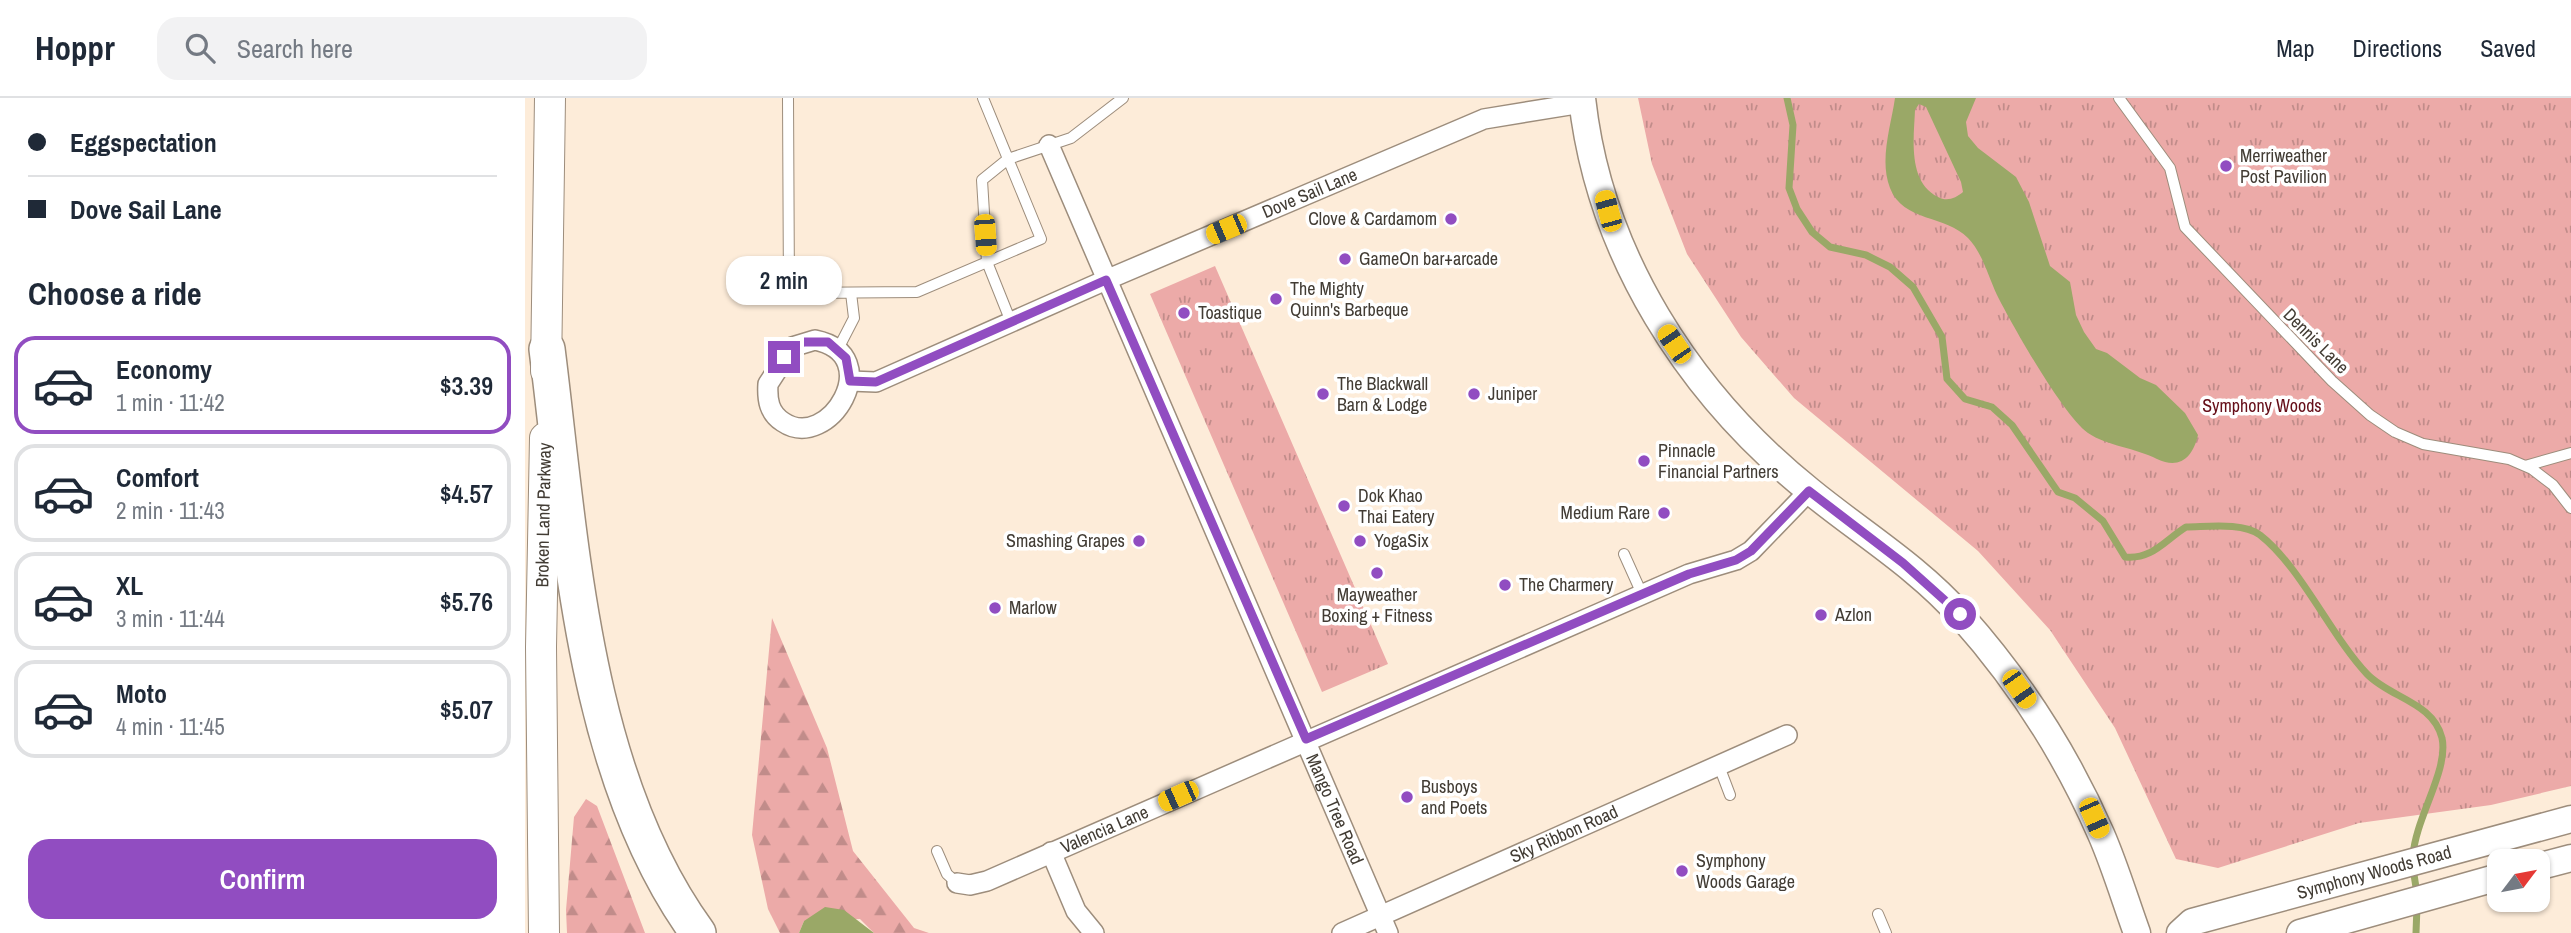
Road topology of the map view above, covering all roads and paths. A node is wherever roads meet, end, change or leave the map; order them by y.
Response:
1 (550, 98) edge
2 (788, 98) edge
3 (983, 98) edge
4 (1123, 98) edge
5 (2119, 98) edge
6 (1582, 100) edge
7 (1049, 145) junction
8 (1008, 159) junction
9 (987, 262) junction
10 (1106, 280) junction
11 (851, 293) junction
12 (1011, 322) junction
13 (547, 349) junction
14 (838, 349) junction
15 (850, 381) junction
16 (2571, 453) edge
17 (2525, 466) junction
18 (1809, 491) junction
19 (2571, 509) edge
20 (1624, 554) dead end
21 (1642, 594) junction
22 (1787, 736) dead end
23 (1306, 739) junction
24 (1719, 766) junction
25 (1730, 795) dead end
26 (2571, 820) edge
27 (937, 851) dead end
28 (1051, 852) junction
29 (2571, 858) edge
30 (2550, 864) edge
31 (2487, 880) edge
32 (957, 883) joint
33 (1878, 914) dead end
34 (1385, 925) edge
35 (544, 933) edge
36 (698, 933) edge
37 (1094, 933) edge
38 (1342, 933) edge
39 (1886, 933) edge
40 (2137, 933) edge
41 (2180, 933) edge
42 (2300, 933) edge

1 - 13 main road, Broken Land Parkway
2 - 11 lane
3 - 8 lane
4 - 7 lane
5 - 17 lane, Dennis Lane
6 - 10 street, Dove Sail Lane
6 - 18 street
7 - 8 lane
7 - 10 street, Mango Tree Road
8 - 9 lane
8 - 9 lane
9 - 11 lane
9 - 12 lane
10 - 12 street, Dove Sail Lane
10 - 23 street, Mango Tree Road
11 - 14 lane
12 - 15 street, Dove Sail Lane
13 - 35 main road, Broken Land Parkway
13 - 36 highway
14 - 15 street
14 - 15 street
16 - 17 lane
17 - 19 lane, Dennis Lane
18 - 21 street, Valencia Lane
18 - 40 street
20 - 21 lane
21 - 23 street, Valencia Lane
22 - 24 street, Sky Ribbon Road
23 - 28 street, Valencia Lane
23 - 34 street, Mango Tree Road
24 - 25 lane
24 - 34 street, Sky Ribbon Road
26 - 41 street, Symphony Woods Road
27 - 32 lane
28 - 32 street, Valencia Lane
28 - 37 street
29 - 30 street
31 - 42 street
33 - 39 lane
34 - 38 street, Sky Ribbon Road

